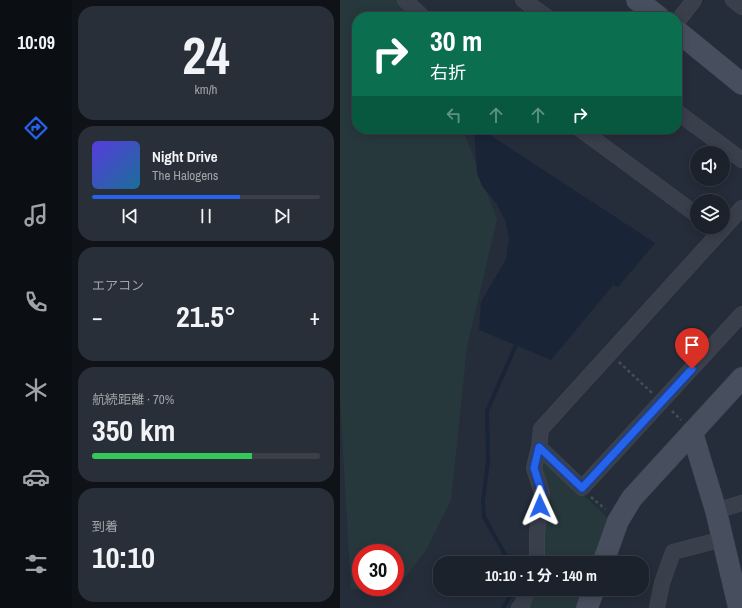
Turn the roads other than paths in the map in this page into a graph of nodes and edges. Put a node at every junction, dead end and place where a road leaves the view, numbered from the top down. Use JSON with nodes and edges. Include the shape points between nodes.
{"nodes":[{"id":1,"x":405,"y":0,"type":"edge"},
{"id":2,"x":523,"y":0,"type":"edge"},
{"id":3,"x":637,"y":0,"type":"edge"},
{"id":4,"x":694,"y":0,"type":"edge"},
{"id":5,"x":733,"y":0,"type":"edge"},
{"id":6,"x":742,"y":7,"type":"edge"},
{"id":7,"x":418,"y":12,"type":"edge"},
{"id":8,"x":539,"y":12,"type":"edge"},
{"id":9,"x":653,"y":12,"type":"edge"},
{"id":10,"x":682,"y":16,"type":"edge"},
{"id":11,"x":682,"y":36,"type":"edge"},
{"id":12,"x":742,"y":84,"type":"edge"},
{"id":13,"x":682,"y":116,"type":"edge"},
{"id":14,"x":593,"y":134,"type":"edge"},
{"id":15,"x":742,"y":160,"type":"edge"},
{"id":16,"x":742,"y":208,"type":"edge"},
{"id":17,"x":690,"y":210,"type":"edge"},
{"id":18,"x":730,"y":218,"type":"edge"},
{"id":19,"x":713,"y":234,"type":"edge"},
{"id":20,"x":742,"y":314,"type":"edge"},
{"id":21,"x":742,"y":378,"type":"edge"},
{"id":22,"x":689,"y":428,"type":"junction"},
{"id":23,"x":539,"y":447,"type":"junction"},
{"id":24,"x":742,"y":503,"type":"edge"},
{"id":25,"x":716,"y":511,"type":"junction"},
{"id":26,"x":723,"y":539,"type":"junction"},
{"id":27,"x":537,"y":556,"type":"edge"},
{"id":28,"x":606,"y":556,"type":"edge"},
{"id":29,"x":525,"y":596,"type":"edge"},
{"id":30,"x":591,"y":596,"type":"edge"},
{"id":31,"x":519,"y":608,"type":"edge"},
{"id":32,"x":587,"y":608,"type":"edge"},
{"id":33,"x":657,"y":608,"type":"edge"},
{"id":34,"x":739,"y":608,"type":"edge"}],
"edges":[{"from":1,"to":7,"type":"street"},
{"from":2,"to":8,"type":"street"},
{"from":3,"to":9,"type":"street"},
{"from":4,"to":10,"type":"street"},
{"from":5,"to":6,"type":"street"},
{"from":11,"to":12,"type":"street"},
{"from":13,"to":15,"type":"street"},
{"from":14,"to":17,"type":"street"},
{"from":16,"to":18,"type":"street"},
{"from":19,"to":23,"type":"street","via":[[610,354],[541,429]]},
{"from":20,"to":23,"type":"street","via":[[582,488]]},
{"from":21,"to":22,"type":"street"},
{"from":22,"to":25,"type":"street"},
{"from":22,"to":28,"type":"street","via":[[632,498],[618,521]]},
{"from":23,"to":27,"type":"street","via":[[534,468],[542,493]]},
{"from":24,"to":25,"type":"street"},
{"from":25,"to":26,"type":"street"},
{"from":26,"to":33,"type":"street","via":[[672,552]]},
{"from":26,"to":34,"type":"street"},
{"from":29,"to":31,"type":"street"},
{"from":30,"to":32,"type":"street"}]}
